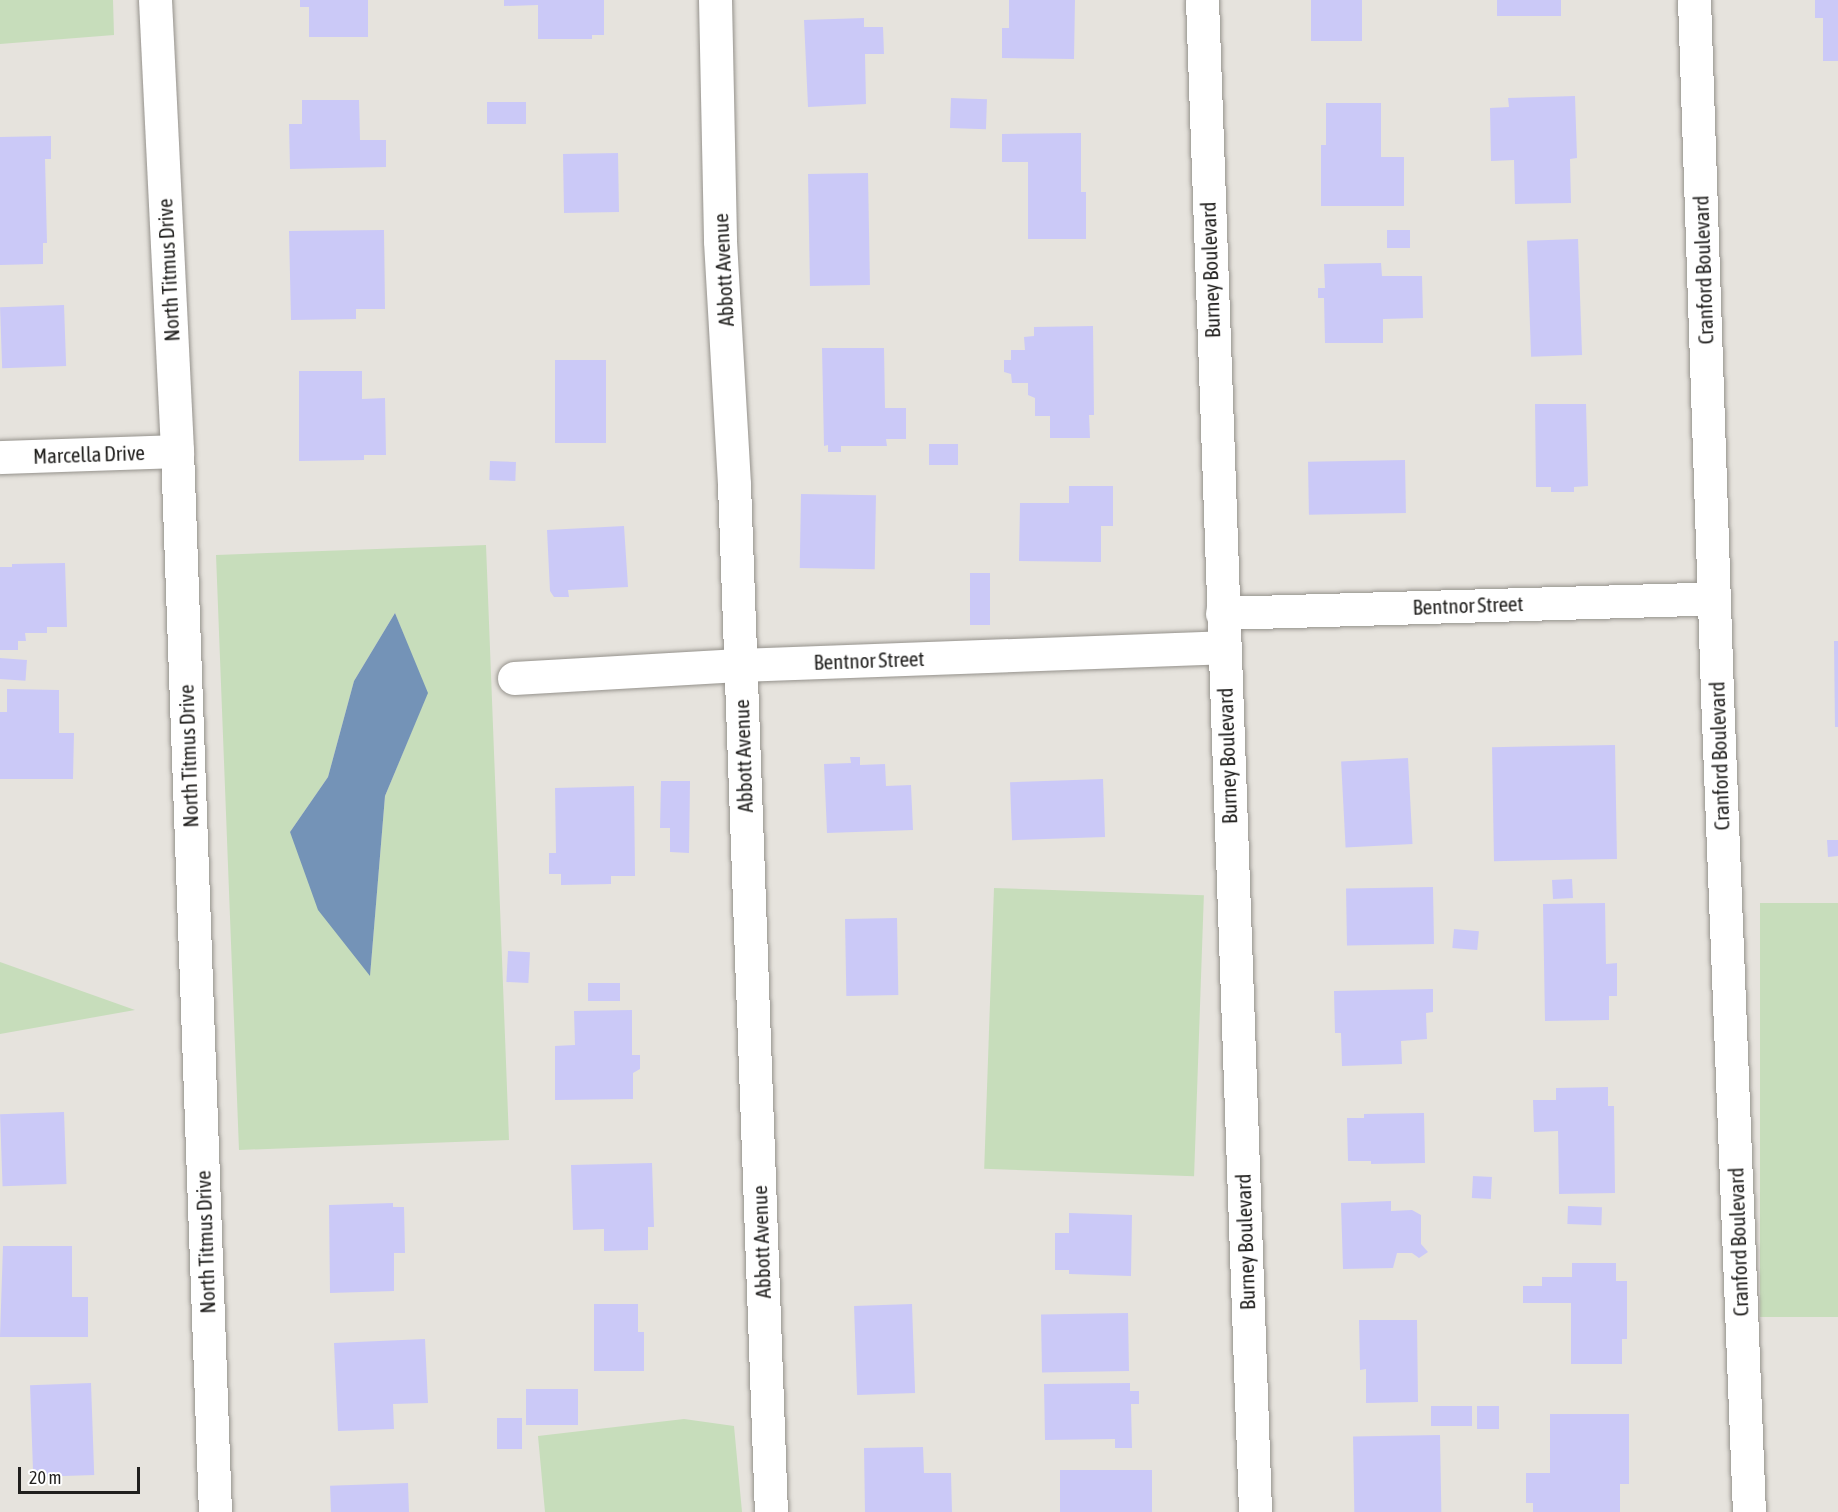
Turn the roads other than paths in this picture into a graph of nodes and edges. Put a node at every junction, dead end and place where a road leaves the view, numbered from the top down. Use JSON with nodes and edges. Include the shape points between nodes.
{"nodes":[{"id":1,"x":155,"y":0,"type":"edge"},
{"id":2,"x":715,"y":0,"type":"edge"},
{"id":3,"x":1202,"y":0,"type":"edge"},
{"id":4,"x":1694,"y":0,"type":"edge"},
{"id":5,"x":177,"y":451,"type":"junction"},
{"id":6,"x":0,"y":457,"type":"edge"},
{"id":7,"x":1714,"y":598,"type":"junction"},
{"id":8,"x":1222,"y":613,"type":"junction"},
{"id":9,"x":1223,"y":647,"type":"junction"},
{"id":10,"x":739,"y":665,"type":"junction"},
{"id":11,"x":514,"y":678,"type":"dead end"},
{"id":12,"x":215,"y":1512,"type":"edge"},
{"id":13,"x":771,"y":1512,"type":"edge"},
{"id":14,"x":1255,"y":1512,"type":"edge"},
{"id":15,"x":1749,"y":1512,"type":"edge"}],
"edges":[{"from":1,"to":5,"type":"street","name":"North Titmus Drive"},
{"from":2,"to":10,"type":"street","name":"Abbott Avenue","via":[[720,241],[735,485]]},
{"from":3,"to":8,"type":"street","name":"Burney Boulevard"},
{"from":4,"to":7,"type":"street","name":"Cranford Boulevard"},
{"from":5,"to":6,"type":"street","name":"Marcella Drive"},
{"from":5,"to":12,"type":"street","name":"North Titmus Drive"},
{"from":7,"to":8,"type":"street","name":"Bentnor Street"},
{"from":7,"to":15,"type":"street","name":"Cranford Boulevard"},
{"from":8,"to":9,"type":"street","name":"Burney Boulevard"},
{"from":9,"to":10,"type":"street","name":"Bentnor Street"},
{"from":9,"to":14,"type":"street","name":"Burney Boulevard"},
{"from":10,"to":11,"type":"street","name":"Bentnor Street"},
{"from":10,"to":13,"type":"street","name":"Abbott Avenue"}]}
